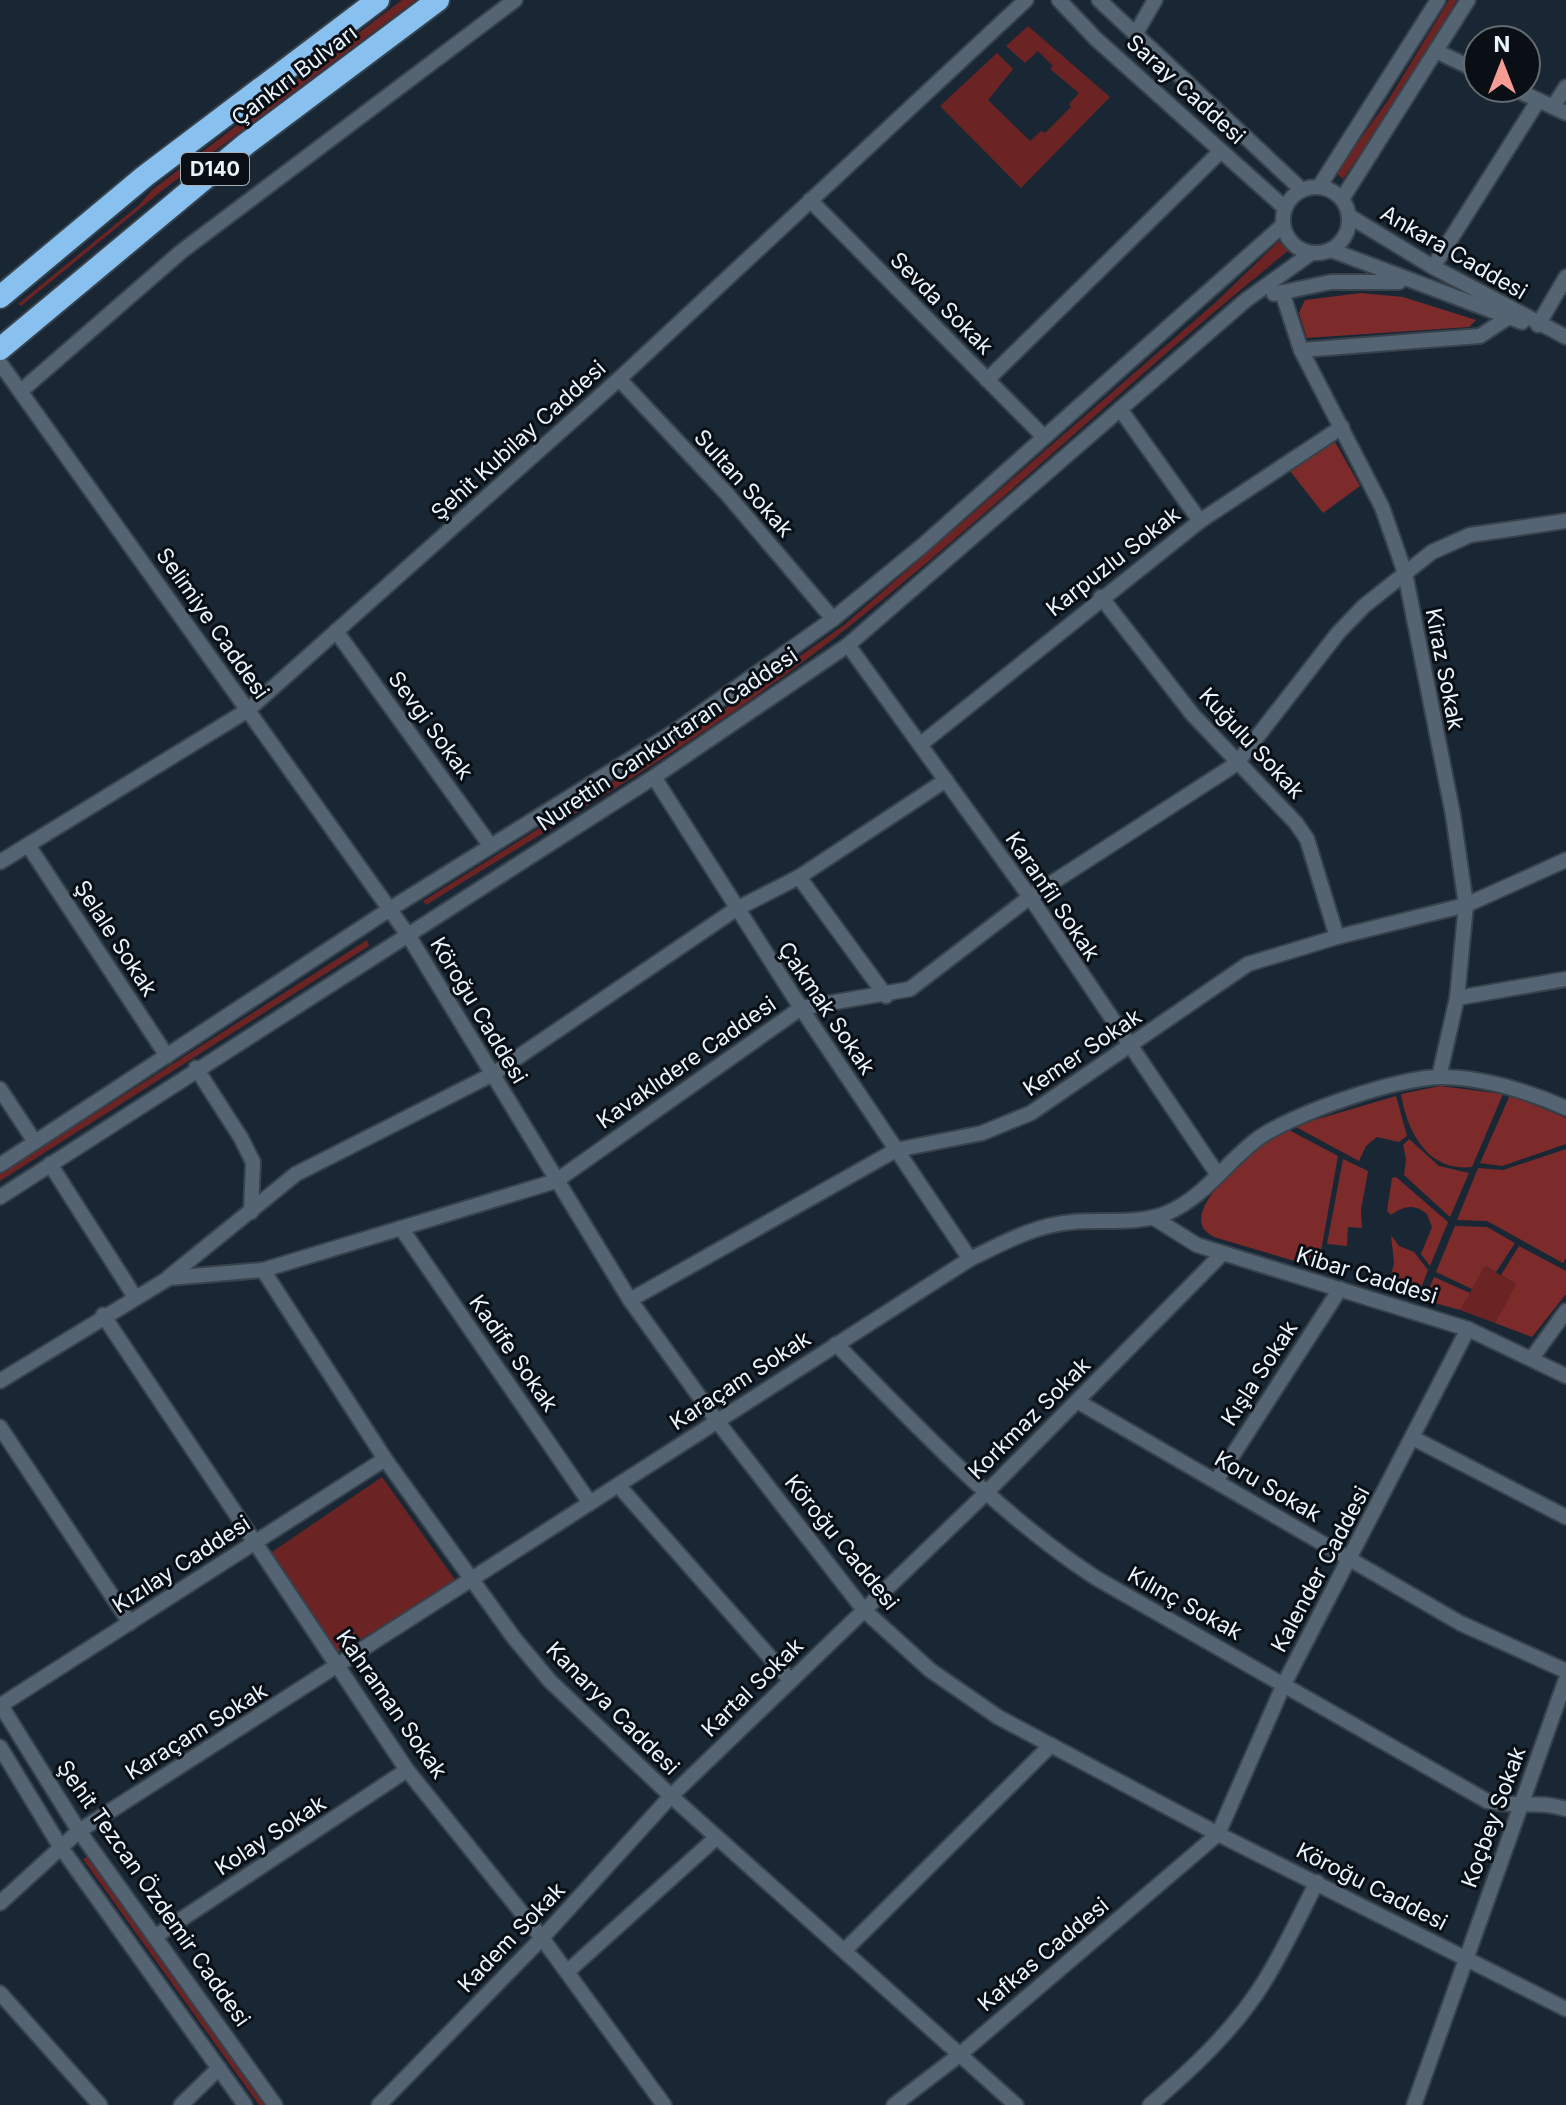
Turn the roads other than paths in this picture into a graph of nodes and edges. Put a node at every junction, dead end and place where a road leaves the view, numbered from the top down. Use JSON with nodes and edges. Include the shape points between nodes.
{"nodes":[{"id":1,"x":378,"y":0,"type":"edge"},
{"id":2,"x":438,"y":0,"type":"edge"},
{"id":3,"x":515,"y":0,"type":"edge"},
{"id":4,"x":1026,"y":0,"type":"edge"},
{"id":5,"x":1059,"y":0,"type":"edge"},
{"id":6,"x":1099,"y":0,"type":"edge"},
{"id":7,"x":1155,"y":0,"type":"edge"},
{"id":8,"x":1438,"y":0,"type":"edge"},
{"id":9,"x":1468,"y":0,"type":"edge"},
{"id":10,"x":1136,"y":33,"type":"junction"},
{"id":11,"x":1438,"y":52,"type":"junction"},
{"id":12,"x":1462,"y":63,"type":"edge"},
{"id":13,"x":1566,"y":87,"type":"edge"},
{"id":14,"x":1536,"y":104,"type":"edge"},
{"id":15,"x":1559,"y":110,"type":"edge"},
{"id":16,"x":1221,"y":151,"type":"junction"},
{"id":17,"x":1319,"y":187,"type":"junction"},
{"id":18,"x":1302,"y":190,"type":"junction"},
{"id":19,"x":1342,"y":199,"type":"junction"},
{"id":20,"x":810,"y":200,"type":"junction"},
{"id":21,"x":1285,"y":208,"type":"junction"},
{"id":22,"x":1349,"y":216,"type":"junction"},
{"id":23,"x":1283,"y":225,"type":"junction"},
{"id":24,"x":1331,"y":250,"type":"junction"},
{"id":25,"x":1310,"y":254,"type":"junction"},
{"id":26,"x":1433,"y":267,"type":"junction"},
{"id":27,"x":1566,"y":277,"type":"edge"},
{"id":28,"x":1420,"y":284,"type":"junction"},
{"id":29,"x":1282,"y":292,"type":"junction"},
{"id":30,"x":0,"y":297,"type":"edge"},
{"id":31,"x":1246,"y":300,"type":"junction"},
{"id":32,"x":1506,"y":319,"type":"junction"},
{"id":33,"x":1538,"y":325,"type":"junction"},
{"id":34,"x":1566,"y":337,"type":"edge"},
{"id":35,"x":0,"y":349,"type":"edge"},
{"id":36,"x":1301,"y":350,"type":"junction"},
{"id":37,"x":0,"y":363,"type":"edge"},
{"id":38,"x":619,"y":379,"type":"junction"},
{"id":39,"x":987,"y":380,"type":"junction"},
{"id":40,"x":21,"y":391,"type":"junction"},
{"id":41,"x":1120,"y":409,"type":"junction"},
{"id":42,"x":1342,"y":427,"type":"junction"},
{"id":43,"x":1043,"y":436,"type":"junction"},
{"id":44,"x":1200,"y":521,"type":"junction"},
{"id":45,"x":1566,"y":521,"type":"edge"},
{"id":46,"x":1405,"y":573,"type":"junction"},
{"id":47,"x":1101,"y":597,"type":"junction"},
{"id":48,"x":833,"y":619,"type":"junction"},
{"id":49,"x":336,"y":631,"type":"junction"},
{"id":50,"x":848,"y":645,"type":"junction"},
{"id":51,"x":248,"y":710,"type":"junction"},
{"id":52,"x":921,"y":744,"type":"junction"},
{"id":53,"x":1236,"y":764,"type":"junction"},
{"id":54,"x":654,"y":777,"type":"junction"},
{"id":55,"x":946,"y":780,"type":"junction"},
{"id":56,"x":28,"y":845,"type":"junction"},
{"id":57,"x":490,"y":845,"type":"junction"},
{"id":58,"x":1566,"y":860,"type":"edge"},
{"id":59,"x":0,"y":862,"type":"edge"},
{"id":60,"x":799,"y":877,"type":"junction"},
{"id":61,"x":1030,"y":897,"type":"junction"},
{"id":62,"x":1466,"y":905,"type":"junction"},
{"id":63,"x":390,"y":909,"type":"junction"},
{"id":64,"x":736,"y":909,"type":"junction"},
{"id":65,"x":408,"y":935,"type":"junction"},
{"id":66,"x":1337,"y":937,"type":"junction"},
{"id":67,"x":1566,"y":979,"type":"edge"},
{"id":68,"x":886,"y":996,"type":"junction"},
{"id":69,"x":1457,"y":998,"type":"junction"},
{"id":70,"x":801,"y":1008,"type":"junction"},
{"id":71,"x":1128,"y":1047,"type":"junction"},
{"id":72,"x":167,"y":1056,"type":"junction"},
{"id":73,"x":196,"y":1068,"type":"junction"},
{"id":74,"x":493,"y":1074,"type":"junction"},
{"id":75,"x":1439,"y":1077,"type":"junction"},
{"id":76,"x":0,"y":1089,"type":"edge"},
{"id":77,"x":1566,"y":1108,"type":"edge"},
{"id":78,"x":35,"y":1142,"type":"junction"},
{"id":79,"x":896,"y":1150,"type":"junction"},
{"id":80,"x":50,"y":1164,"type":"junction"},
{"id":81,"x":0,"y":1165,"type":"edge"},
{"id":82,"x":1218,"y":1175,"type":"junction"},
{"id":83,"x":556,"y":1181,"type":"junction"},
{"id":84,"x":0,"y":1197,"type":"edge"},
{"id":85,"x":251,"y":1212,"type":"junction"},
{"id":86,"x":1154,"y":1218,"type":"junction"},
{"id":87,"x":401,"y":1228,"type":"junction"},
{"id":88,"x":1222,"y":1254,"type":"junction"},
{"id":89,"x":970,"y":1259,"type":"junction"},
{"id":90,"x":263,"y":1270,"type":"junction"},
{"id":91,"x":169,"y":1278,"type":"junction"},
{"id":92,"x":1340,"y":1289,"type":"junction"},
{"id":93,"x":135,"y":1297,"type":"junction"},
{"id":94,"x":630,"y":1300,"type":"junction"},
{"id":95,"x":1566,"y":1311,"type":"edge"},
{"id":96,"x":103,"y":1315,"type":"junction"},
{"id":97,"x":1468,"y":1329,"type":"junction"},
{"id":98,"x":836,"y":1344,"type":"junction"},
{"id":99,"x":1532,"y":1358,"type":"junction"},
{"id":100,"x":1566,"y":1376,"type":"edge"},
{"id":101,"x":0,"y":1381,"type":"edge"},
{"id":102,"x":1077,"y":1401,"type":"junction"},
{"id":103,"x":717,"y":1421,"type":"junction"},
{"id":104,"x":0,"y":1427,"type":"edge"},
{"id":105,"x":1413,"y":1438,"type":"junction"},
{"id":106,"x":385,"y":1459,"type":"junction"},
{"id":107,"x":1216,"y":1481,"type":"junction"},
{"id":108,"x":618,"y":1485,"type":"junction"},
{"id":109,"x":985,"y":1494,"type":"junction"},
{"id":110,"x":590,"y":1503,"type":"junction"},
{"id":111,"x":1566,"y":1517,"type":"edge"},
{"id":112,"x":256,"y":1542,"type":"junction"},
{"id":113,"x":1351,"y":1559,"type":"junction"},
{"id":114,"x":472,"y":1580,"type":"junction"},
{"id":115,"x":864,"y":1610,"type":"junction"},
{"id":116,"x":130,"y":1623,"type":"junction"},
{"id":117,"x":338,"y":1668,"type":"junction"},
{"id":118,"x":1566,"y":1671,"type":"edge"},
{"id":119,"x":1566,"y":1679,"type":"edge"},
{"id":120,"x":791,"y":1681,"type":"junction"},
{"id":121,"x":1284,"y":1684,"type":"junction"},
{"id":122,"x":0,"y":1705,"type":"edge"},
{"id":123,"x":1051,"y":1745,"type":"junction"},
{"id":124,"x":0,"y":1747,"type":"edge"},
{"id":125,"x":407,"y":1770,"type":"junction"},
{"id":126,"x":671,"y":1796,"type":"junction"},
{"id":127,"x":1521,"y":1803,"type":"junction"},
{"id":128,"x":1566,"y":1809,"type":"edge"},
{"id":129,"x":79,"y":1831,"type":"junction"},
{"id":130,"x":1218,"y":1834,"type":"junction"},
{"id":131,"x":717,"y":1837,"type":"junction"},
{"id":132,"x":60,"y":1846,"type":"junction"},
{"id":133,"x":1317,"y":1882,"type":"junction"},
{"id":134,"x":0,"y":1903,"type":"edge"},
{"id":135,"x":156,"y":1936,"type":"junction"},
{"id":136,"x":542,"y":1938,"type":"junction"},
{"id":137,"x":845,"y":1950,"type":"junction"},
{"id":138,"x":1466,"y":1958,"type":"junction"},
{"id":139,"x":567,"y":1972,"type":"junction"},
{"id":140,"x":0,"y":1993,"type":"edge"},
{"id":141,"x":1566,"y":2009,"type":"edge"},
{"id":142,"x":958,"y":2056,"type":"junction"},
{"id":143,"x":219,"y":2068,"type":"junction"},
{"id":144,"x":100,"y":2105,"type":"edge"},
{"id":145,"x":181,"y":2105,"type":"edge"},
{"id":146,"x":245,"y":2105,"type":"edge"},
{"id":147,"x":275,"y":2105,"type":"edge"},
{"id":148,"x":379,"y":2105,"type":"edge"},
{"id":149,"x":664,"y":2105,"type":"edge"},
{"id":150,"x":894,"y":2105,"type":"edge"},
{"id":151,"x":1016,"y":2105,"type":"edge"},
{"id":152,"x":1150,"y":2105,"type":"edge"},
{"id":153,"x":1414,"y":2105,"type":"edge"}],
"edges":[{"from":1,"to":30,"type":"highway","name":"Çankırı Bulvarı","number":"D140","via":[[145,176]]},
{"from":2,"to":35,"type":"highway","name":"Çankırı Bulvarı","number":"D140","via":[[235,153]]},
{"from":3,"to":40,"type":"street","via":[[182,251]]},
{"from":4,"to":20,"type":"street","name":"Şehit Kubilay Caddesi"},
{"from":5,"to":16,"type":"street","name":"Saray Caddesi"},
{"from":6,"to":10,"type":"street","name":"Saray Caddesi"},
{"from":7,"to":10,"type":"street"},
{"from":8,"to":17,"type":"street"},
{"from":9,"to":11,"type":"street"},
{"from":10,"to":18,"type":"street","name":"Saray Caddesi"},
{"from":11,"to":12,"type":"street"},
{"from":11,"to":19,"type":"street"},
{"from":13,"to":15,"type":"street"},
{"from":14,"to":26,"type":"street"},
{"from":16,"to":21,"type":"street","name":"Saray Caddesi"},
{"from":16,"to":39,"type":"street"},
{"from":17,"to":18,"type":"street"},
{"from":17,"to":19,"type":"street"},
{"from":18,"to":21,"type":"street"},
{"from":19,"to":22,"type":"street"},
{"from":20,"to":38,"type":"street","name":"Şehit Kubilay Caddesi"},
{"from":20,"to":39,"type":"street","name":"Sevda Sokak"},
{"from":21,"to":23,"type":"street"},
{"from":22,"to":24,"type":"street","via":[[1346,234]]},
{"from":22,"to":26,"type":"street","name":"Ankara Caddesi"},
{"from":23,"to":25,"type":"street","via":[[1293,243]]},
{"from":23,"to":43,"type":"street","name":"Nurettin Cankurtaran Caddesi"},
{"from":24,"to":25,"type":"street"},
{"from":24,"to":28,"type":"street","name":"Ankara Caddesi"},
{"from":25,"to":31,"type":"street","name":"Nurettin Cankurtaran Caddesi"},
{"from":26,"to":33,"type":"street","name":"Ankara Caddesi"},
{"from":27,"to":33,"type":"street"},
{"from":28,"to":29,"type":"street","name":"Ankara Caddesi","via":[[1356,280]]},
{"from":28,"to":32,"type":"street","name":"Ankara Caddesi"},
{"from":29,"to":31,"type":"street","name":"Ankara Caddesi"},
{"from":29,"to":36,"type":"street","name":"Kiraz Sokak"},
{"from":31,"to":41,"type":"street","name":"Nurettin Cankurtaran Caddesi"},
{"from":32,"to":33,"type":"street","name":"Ankara Caddesi"},
{"from":32,"to":36,"type":"street","via":[[1480,336]]},
{"from":33,"to":34,"type":"street","name":"Ankara Caddesi"},
{"from":36,"to":42,"type":"street","name":"Kiraz Sokak"},
{"from":37,"to":40,"type":"street","name":"Selimiye Caddesi"},
{"from":38,"to":48,"type":"street","name":"Sultan Sokak","via":[[727,494]]},
{"from":38,"to":49,"type":"street","name":"Şehit Kubilay Caddesi"},
{"from":39,"to":43,"type":"street","name":"Sevda Sokak"},
{"from":40,"to":51,"type":"street","name":"Selimiye Caddesi"},
{"from":41,"to":44,"type":"street"},
{"from":41,"to":50,"type":"street","name":"Nurettin Cankurtaran Caddesi"},
{"from":42,"to":44,"type":"street","name":"Karpuzlu Sokak"},
{"from":42,"to":46,"type":"street","name":"Kiraz Sokak","via":[[1382,507]]},
{"from":43,"to":48,"type":"street","name":"Nurettin Cankurtaran Caddesi"},
{"from":44,"to":47,"type":"street","name":"Karpuzlu Sokak"},
{"from":45,"to":46,"type":"street","name":"Kavaklıdere Caddesi","via":[[1470,535],[1432,552]]},
{"from":46,"to":53,"type":"street","name":"Kavaklıdere Caddesi","via":[[1338,633]]},
{"from":46,"to":62,"type":"street","name":"Kiraz Sokak"},
{"from":47,"to":52,"type":"street","name":"Karpuzlu Sokak"},
{"from":47,"to":53,"type":"street","name":"Kuğulu Sokak"},
{"from":48,"to":57,"type":"street","name":"Nurettin Cankurtaran Caddesi","via":[[684,725]]},
{"from":49,"to":51,"type":"street","name":"Şehit Kubilay Caddesi"},
{"from":49,"to":57,"type":"street","name":"Sevgi Sokak"},
{"from":50,"to":52,"type":"street","name":"Karanfil Sokak"},
{"from":50,"to":54,"type":"street","name":"Nurettin Cankurtaran Caddesi"},
{"from":51,"to":56,"type":"street","name":"Şehit Kubilay Caddesi"},
{"from":51,"to":63,"type":"street","name":"Selimiye Caddesi"},
{"from":52,"to":55,"type":"street","name":"Karanfil Sokak"},
{"from":53,"to":61,"type":"street","name":"Kavaklıdere Caddesi"},
{"from":53,"to":66,"type":"street","name":"Kuğulu Sokak","via":[[1307,839]]},
{"from":54,"to":64,"type":"street","name":"Çakmak Sokak"},
{"from":54,"to":65,"type":"street","name":"Nurettin Cankurtaran Caddesi"},
{"from":55,"to":60,"type":"street"},
{"from":55,"to":61,"type":"street","name":"Karanfil Sokak"},
{"from":56,"to":59,"type":"street","name":"Şehit Kubilay Caddesi"},
{"from":56,"to":72,"type":"street","name":"Şelale Sokak"},
{"from":57,"to":63,"type":"street","name":"Nurettin Cankurtaran Caddesi"},
{"from":58,"to":62,"type":"street","name":"Kemer Sokak"},
{"from":60,"to":64,"type":"street"},
{"from":60,"to":68,"type":"street"},
{"from":61,"to":68,"type":"street","name":"Kavaklıdere Caddesi","via":[[923,981]]},
{"from":61,"to":71,"type":"street","name":"Karanfil Sokak"},
{"from":62,"to":66,"type":"street","name":"Kemer Sokak"},
{"from":62,"to":69,"type":"street","name":"Kiraz Sokak"},
{"from":63,"to":65,"type":"street","name":"Köroğu Caddesi"},
{"from":63,"to":72,"type":"street","name":"Nurettin Cankurtaran Caddesi"},
{"from":64,"to":70,"type":"street","name":"Çakmak Sokak"},
{"from":64,"to":74,"type":"street"},
{"from":65,"to":73,"type":"street","name":"Nurettin Cankurtaran Caddesi"},
{"from":65,"to":74,"type":"street","name":"Köroğu Caddesi"},
{"from":66,"to":71,"type":"street","name":"Kemer Sokak","via":[[1248,964]]},
{"from":67,"to":69,"type":"street"},
{"from":68,"to":70,"type":"street","name":"Kavaklıdere Caddesi"},
{"from":69,"to":75,"type":"street","name":"Kiraz Sokak"},
{"from":70,"to":79,"type":"street","name":"Çakmak Sokak"},
{"from":70,"to":83,"type":"street","name":"Kavaklıdere Caddesi"},
{"from":71,"to":79,"type":"street","name":"Kemer Sokak","via":[[1014,1122]]},
{"from":71,"to":82,"type":"street","name":"Karanfil Sokak"},
{"from":72,"to":78,"type":"street","name":"Nurettin Cankurtaran Caddesi"},
{"from":73,"to":80,"type":"street","name":"Nurettin Cankurtaran Caddesi"},
{"from":73,"to":85,"type":"street","via":[[253,1162]]},
{"from":74,"to":83,"type":"street","name":"Köroğu Caddesi"},
{"from":74,"to":85,"type":"street","via":[[296,1174]]},
{"from":75,"to":77,"type":"street","name":"Karaçam Sokak","via":[[1509,1087]]},
{"from":75,"to":82,"type":"street","name":"Karaçam Sokak","via":[[1311,1110],[1258,1138]]},
{"from":76,"to":78,"type":"street"},
{"from":78,"to":81,"type":"street","name":"Nurettin Cankurtaran Caddesi"},
{"from":79,"to":89,"type":"street","name":"Çakmak Sokak"},
{"from":79,"to":94,"type":"street","name":"Kemer Sokak"},
{"from":80,"to":84,"type":"street","name":"Nurettin Cankurtaran Caddesi"},
{"from":80,"to":93,"type":"street"},
{"from":82,"to":86,"type":"street","name":"Karaçam Sokak","via":[[1186,1203]]},
{"from":83,"to":87,"type":"street","name":"Kavaklıdere Caddesi"},
{"from":83,"to":94,"type":"street","name":"Köroğu Caddesi"},
{"from":85,"to":91,"type":"street"},
{"from":86,"to":88,"type":"street","name":"Kibar Caddesi"},
{"from":86,"to":89,"type":"street","name":"Karaçam Sokak","via":[[1069,1222],[1030,1230]]},
{"from":87,"to":90,"type":"street","name":"Kavaklıdere Caddesi"},
{"from":87,"to":110,"type":"street","name":"Kadife Sokak"},
{"from":88,"to":92,"type":"street","name":"Kibar Caddesi"},
{"from":88,"to":102,"type":"street","name":"Korkmaz Sokak"},
{"from":89,"to":98,"type":"street","name":"Karaçam Sokak"},
{"from":90,"to":91,"type":"street","name":"Kavaklıdere Caddesi"},
{"from":90,"to":106,"type":"street","name":"Kanarya Caddesi"},
{"from":91,"to":93,"type":"street","name":"Kavaklıdere Caddesi"},
{"from":92,"to":97,"type":"street","name":"Kibar Caddesi"},
{"from":92,"to":107,"type":"street","name":"Kışla Sokak"},
{"from":93,"to":96,"type":"street","name":"Kavaklıdere Caddesi"},
{"from":94,"to":103,"type":"street","name":"Köroğu Caddesi"},
{"from":95,"to":99,"type":"street"},
{"from":96,"to":101,"type":"street","name":"Kavaklıdere Caddesi"},
{"from":96,"to":112,"type":"street","name":"Kahraman Sokak"},
{"from":97,"to":99,"type":"street","name":"Kibar Caddesi"},
{"from":97,"to":105,"type":"street","name":"Kalender Caddesi"},
{"from":98,"to":103,"type":"street","name":"Karaçam Sokak"},
{"from":98,"to":109,"type":"street","name":"Kılınç Sokak"},
{"from":99,"to":100,"type":"street","name":"Kibar Caddesi"},
{"from":102,"to":107,"type":"street","name":"Koru Sokak"},
{"from":102,"to":109,"type":"street","name":"Korkmaz Sokak"},
{"from":103,"to":108,"type":"street","name":"Karaçam Sokak"},
{"from":103,"to":115,"type":"street","name":"Köroğu Caddesi"},
{"from":104,"to":116,"type":"street"},
{"from":105,"to":111,"type":"street"},
{"from":105,"to":113,"type":"street","name":"Kalender Caddesi"},
{"from":106,"to":112,"type":"street","name":"Kızılay Caddesi"},
{"from":106,"to":114,"type":"street","name":"Kanarya Caddesi"},
{"from":107,"to":113,"type":"street","name":"Koru Sokak"},
{"from":108,"to":110,"type":"street","name":"Karaçam Sokak"},
{"from":108,"to":120,"type":"street"},
{"from":109,"to":115,"type":"street","name":"Korkmaz Sokak"},
{"from":109,"to":121,"type":"street","name":"Kılınç Sokak","via":[[1096,1578]]},
{"from":110,"to":114,"type":"street","name":"Karaçam Sokak"},
{"from":112,"to":116,"type":"street","name":"Kızılay Caddesi"},
{"from":112,"to":117,"type":"street","name":"Kahraman Sokak"},
{"from":113,"to":118,"type":"street","name":"Koru Sokak","via":[[1460,1623]]},
{"from":113,"to":121,"type":"street","name":"Kalender Caddesi"},
{"from":114,"to":117,"type":"street","name":"Karaçam Sokak"},
{"from":114,"to":126,"type":"street","name":"Kanarya Caddesi","via":[[550,1681]]},
{"from":115,"to":120,"type":"street","name":"Kartal Sokak"},
{"from":115,"to":123,"type":"street","name":"Köroğu Caddesi","via":[[963,1695]]},
{"from":116,"to":122,"type":"street","name":"Kızılay Caddesi"},
{"from":117,"to":125,"type":"street","name":"Kahraman Sokak"},
{"from":117,"to":129,"type":"street","name":"Karaçam Sokak"},
{"from":119,"to":127,"type":"street","name":"Koçbey Sokak"},
{"from":120,"to":126,"type":"street","name":"Kartal Sokak"},
{"from":121,"to":127,"type":"street","name":"Kılınç Sokak","via":[[1487,1801]]},
{"from":121,"to":130,"type":"street","name":"Kalender Caddesi"},
{"from":122,"to":129,"type":"street","name":"Şehit Tezcan Özdemir Caddesi"},
{"from":123,"to":130,"type":"street","name":"Köroğu Caddesi"},
{"from":123,"to":137,"type":"street"},
{"from":124,"to":132,"type":"street","name":"Şehit Tezcan Özdemir Caddesi"},
{"from":125,"to":135,"type":"street","name":"Kolay Sokak"},
{"from":125,"to":136,"type":"street","name":"Kahraman Sokak"},
{"from":126,"to":131,"type":"street","name":"Kanarya Caddesi"},
{"from":126,"to":136,"type":"street","name":"Kadem Sokak"},
{"from":127,"to":128,"type":"street","name":"Kılınç Sokak"},
{"from":127,"to":138,"type":"street","name":"Koçbey Sokak"},
{"from":129,"to":132,"type":"street","name":"Karaçam Sokak"},
{"from":129,"to":135,"type":"street","name":"Şehit Tezcan Özdemir Caddesi"},
{"from":130,"to":133,"type":"street","name":"Köroğu Caddesi"},
{"from":130,"to":142,"type":"street","name":"Kafkas Caddesi"},
{"from":131,"to":137,"type":"street","name":"Kanarya Caddesi"},
{"from":131,"to":139,"type":"street"},
{"from":132,"to":134,"type":"street","name":"Karaçam Sokak"},
{"from":132,"to":143,"type":"street","name":"Şehit Tezcan Özdemir Caddesi"},
{"from":133,"to":138,"type":"street","name":"Köroğu Caddesi"},
{"from":133,"to":152,"type":"street","via":[[1245,2009],[1197,2065]]},
{"from":135,"to":147,"type":"street","name":"Şehit Tezcan Özdemir Caddesi"},
{"from":136,"to":139,"type":"street","name":"Kahraman Sokak"},
{"from":136,"to":148,"type":"street","name":"Kadem Sokak"},
{"from":137,"to":142,"type":"street","name":"Kanarya Caddesi"},
{"from":138,"to":141,"type":"street","name":"Köroğu Caddesi"},
{"from":138,"to":153,"type":"street","name":"Koçbey Sokak"},
{"from":139,"to":149,"type":"street","name":"Kahraman Sokak"},
{"from":140,"to":144,"type":"street"},
{"from":142,"to":150,"type":"street","name":"Kafkas Caddesi"},
{"from":142,"to":151,"type":"street","name":"Kanarya Caddesi"},
{"from":143,"to":145,"type":"street"},
{"from":143,"to":146,"type":"street","name":"Şehit Tezcan Özdemir Caddesi"}]}
